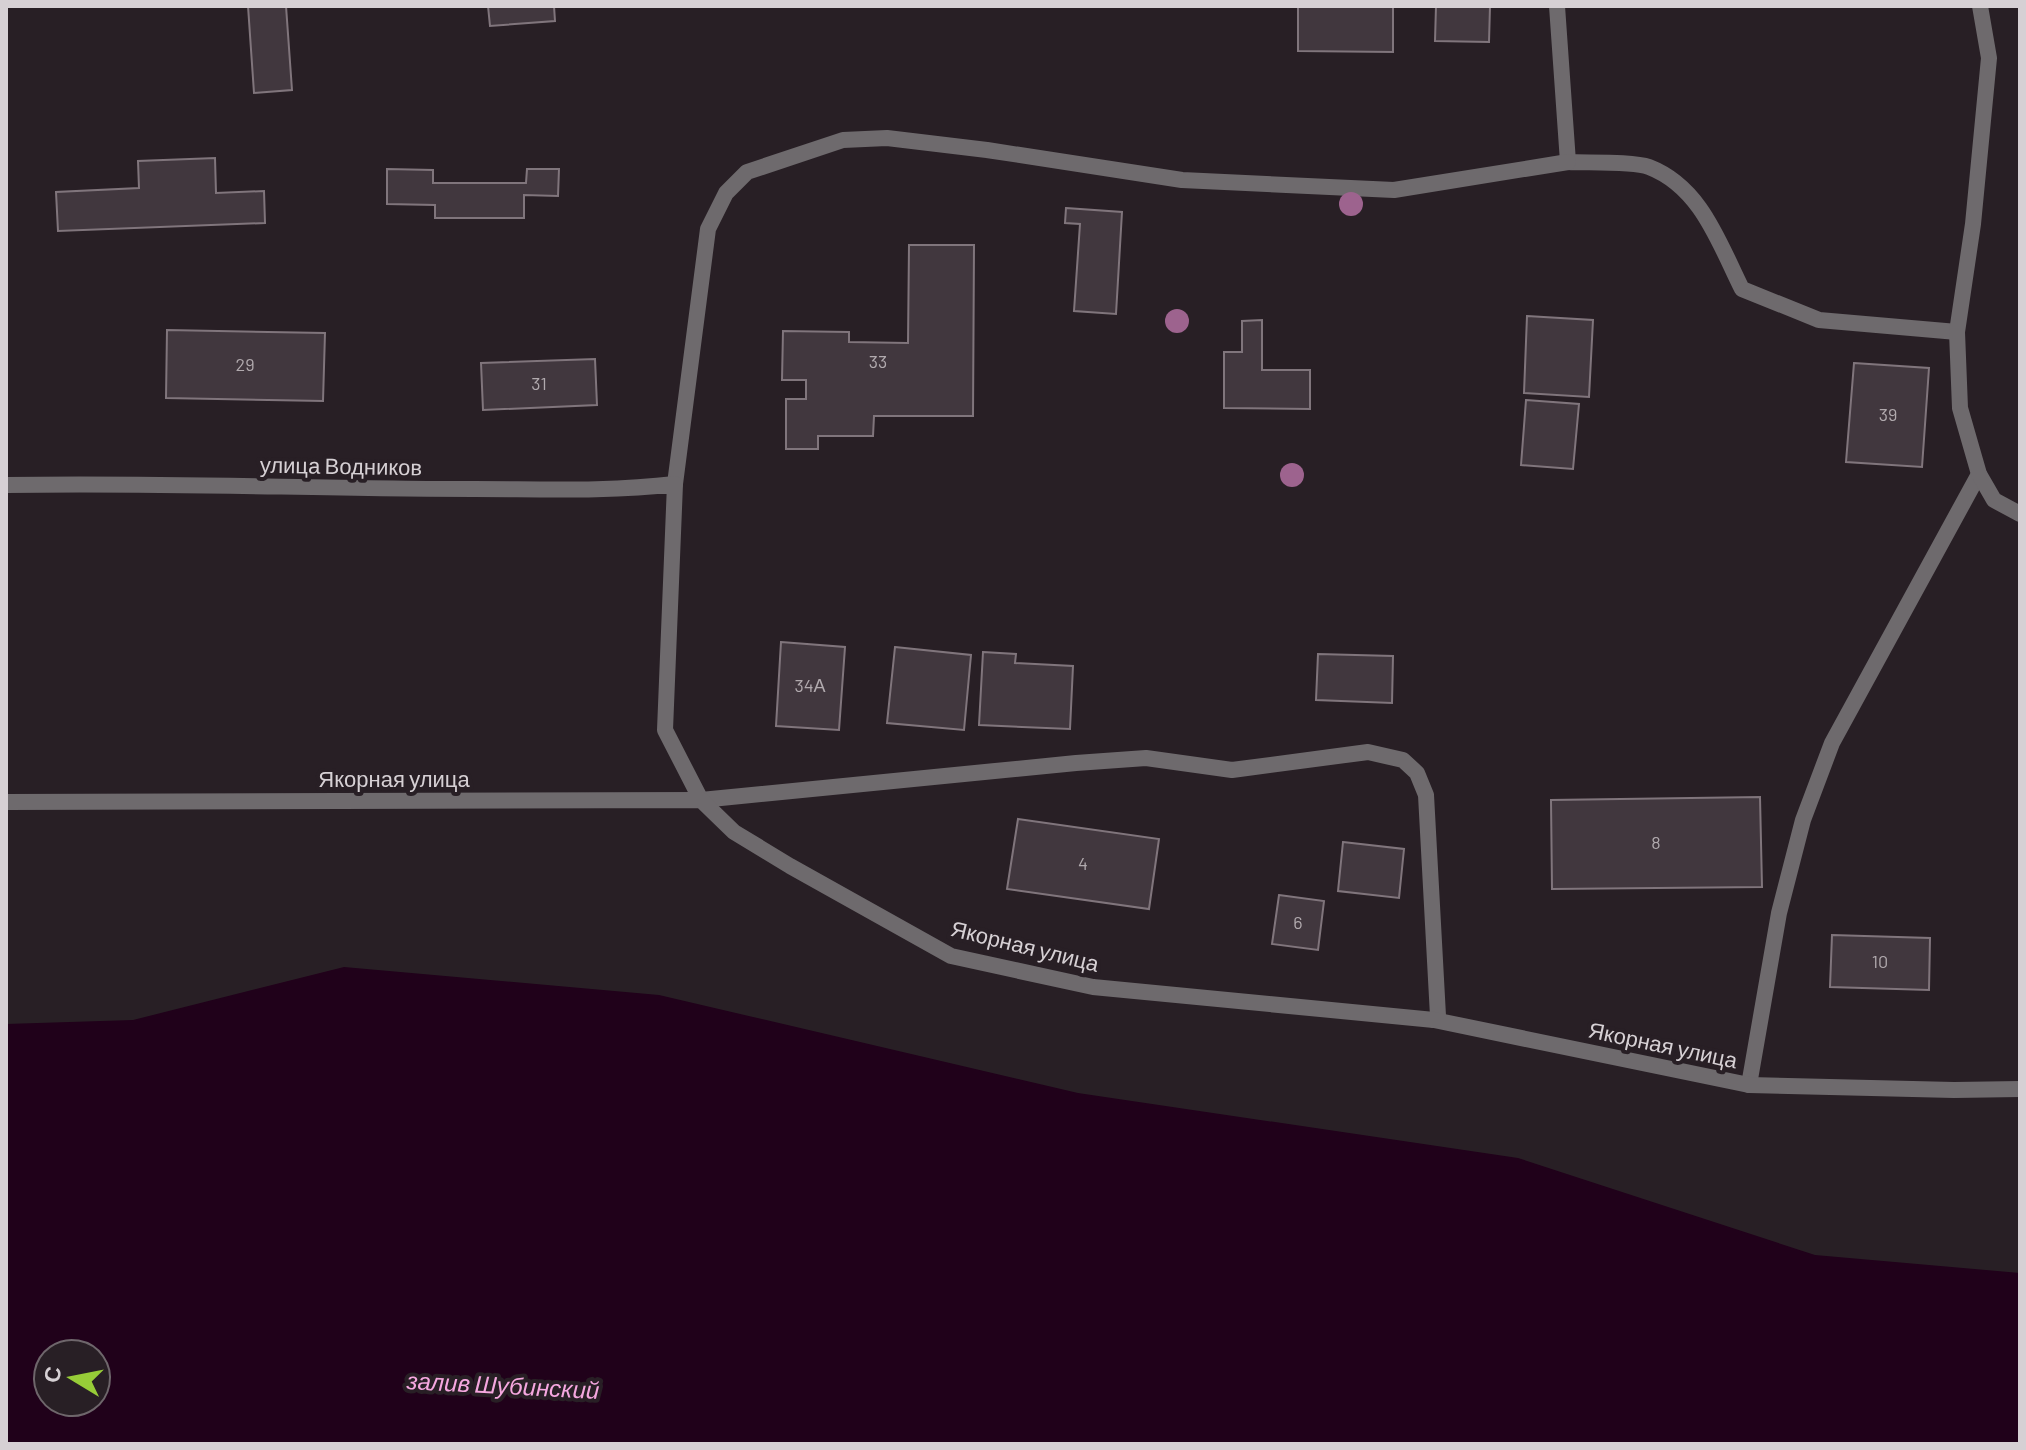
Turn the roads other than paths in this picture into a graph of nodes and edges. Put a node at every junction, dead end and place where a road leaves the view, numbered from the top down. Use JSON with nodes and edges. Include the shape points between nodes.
{"nodes":[{"id":1,"x":1557,"y":6,"type":"edge"},
{"id":2,"x":1980,"y":6,"type":"edge"},
{"id":3,"x":1568,"y":162,"type":"junction"},
{"id":4,"x":1957,"y":332,"type":"junction"},
{"id":5,"x":1979,"y":474,"type":"junction"},
{"id":6,"x":675,"y":484,"type":"junction"},
{"id":7,"x":6,"y":485,"type":"edge"},
{"id":8,"x":2020,"y":514,"type":"edge"},
{"id":9,"x":701,"y":800,"type":"junction"},
{"id":10,"x":6,"y":802,"type":"edge"},
{"id":11,"x":1434,"y":1020,"type":"junction"},
{"id":12,"x":1749,"y":1085,"type":"junction"},
{"id":13,"x":2020,"y":1089,"type":"edge"}],
"edges":[{"from":1,"to":3,"type":"street"},
{"from":2,"to":4,"type":"street","via":[[1989,58]]},
{"from":3,"to":4,"type":"street","via":[[1647,166],[1681,185],[1703,211],[1742,289],[1819,320]]},
{"from":3,"to":6,"type":"street","via":[[1394,190],[1182,180],[887,138],[843,140],[759,167],[726,193],[708,229]]},
{"from":4,"to":5,"type":"street","via":[[1960,408]]},
{"from":5,"to":8,"type":"street","via":[[1994,500]]},
{"from":5,"to":12,"type":"street","via":[[1832,743],[1803,820],[1779,913]]},
{"from":6,"to":7,"type":"street","name":"улица Водников","via":[[631,489]]},
{"from":6,"to":9,"type":"street","via":[[665,730]]},
{"from":9,"to":10,"type":"street","name":"Якорная улица"},
{"from":9,"to":11,"type":"street","name":"Якорная улица","via":[[734,832],[951,956],[1093,987]]},
{"from":9,"to":11,"type":"street","via":[[1146,758],[1232,770],[1368,752],[1403,760],[1417,773],[1426,795],[1438,1016]]},
{"from":11,"to":12,"type":"street","name":"Якорная улица"},
{"from":12,"to":13,"type":"street","name":"Якорная улица"}]}
